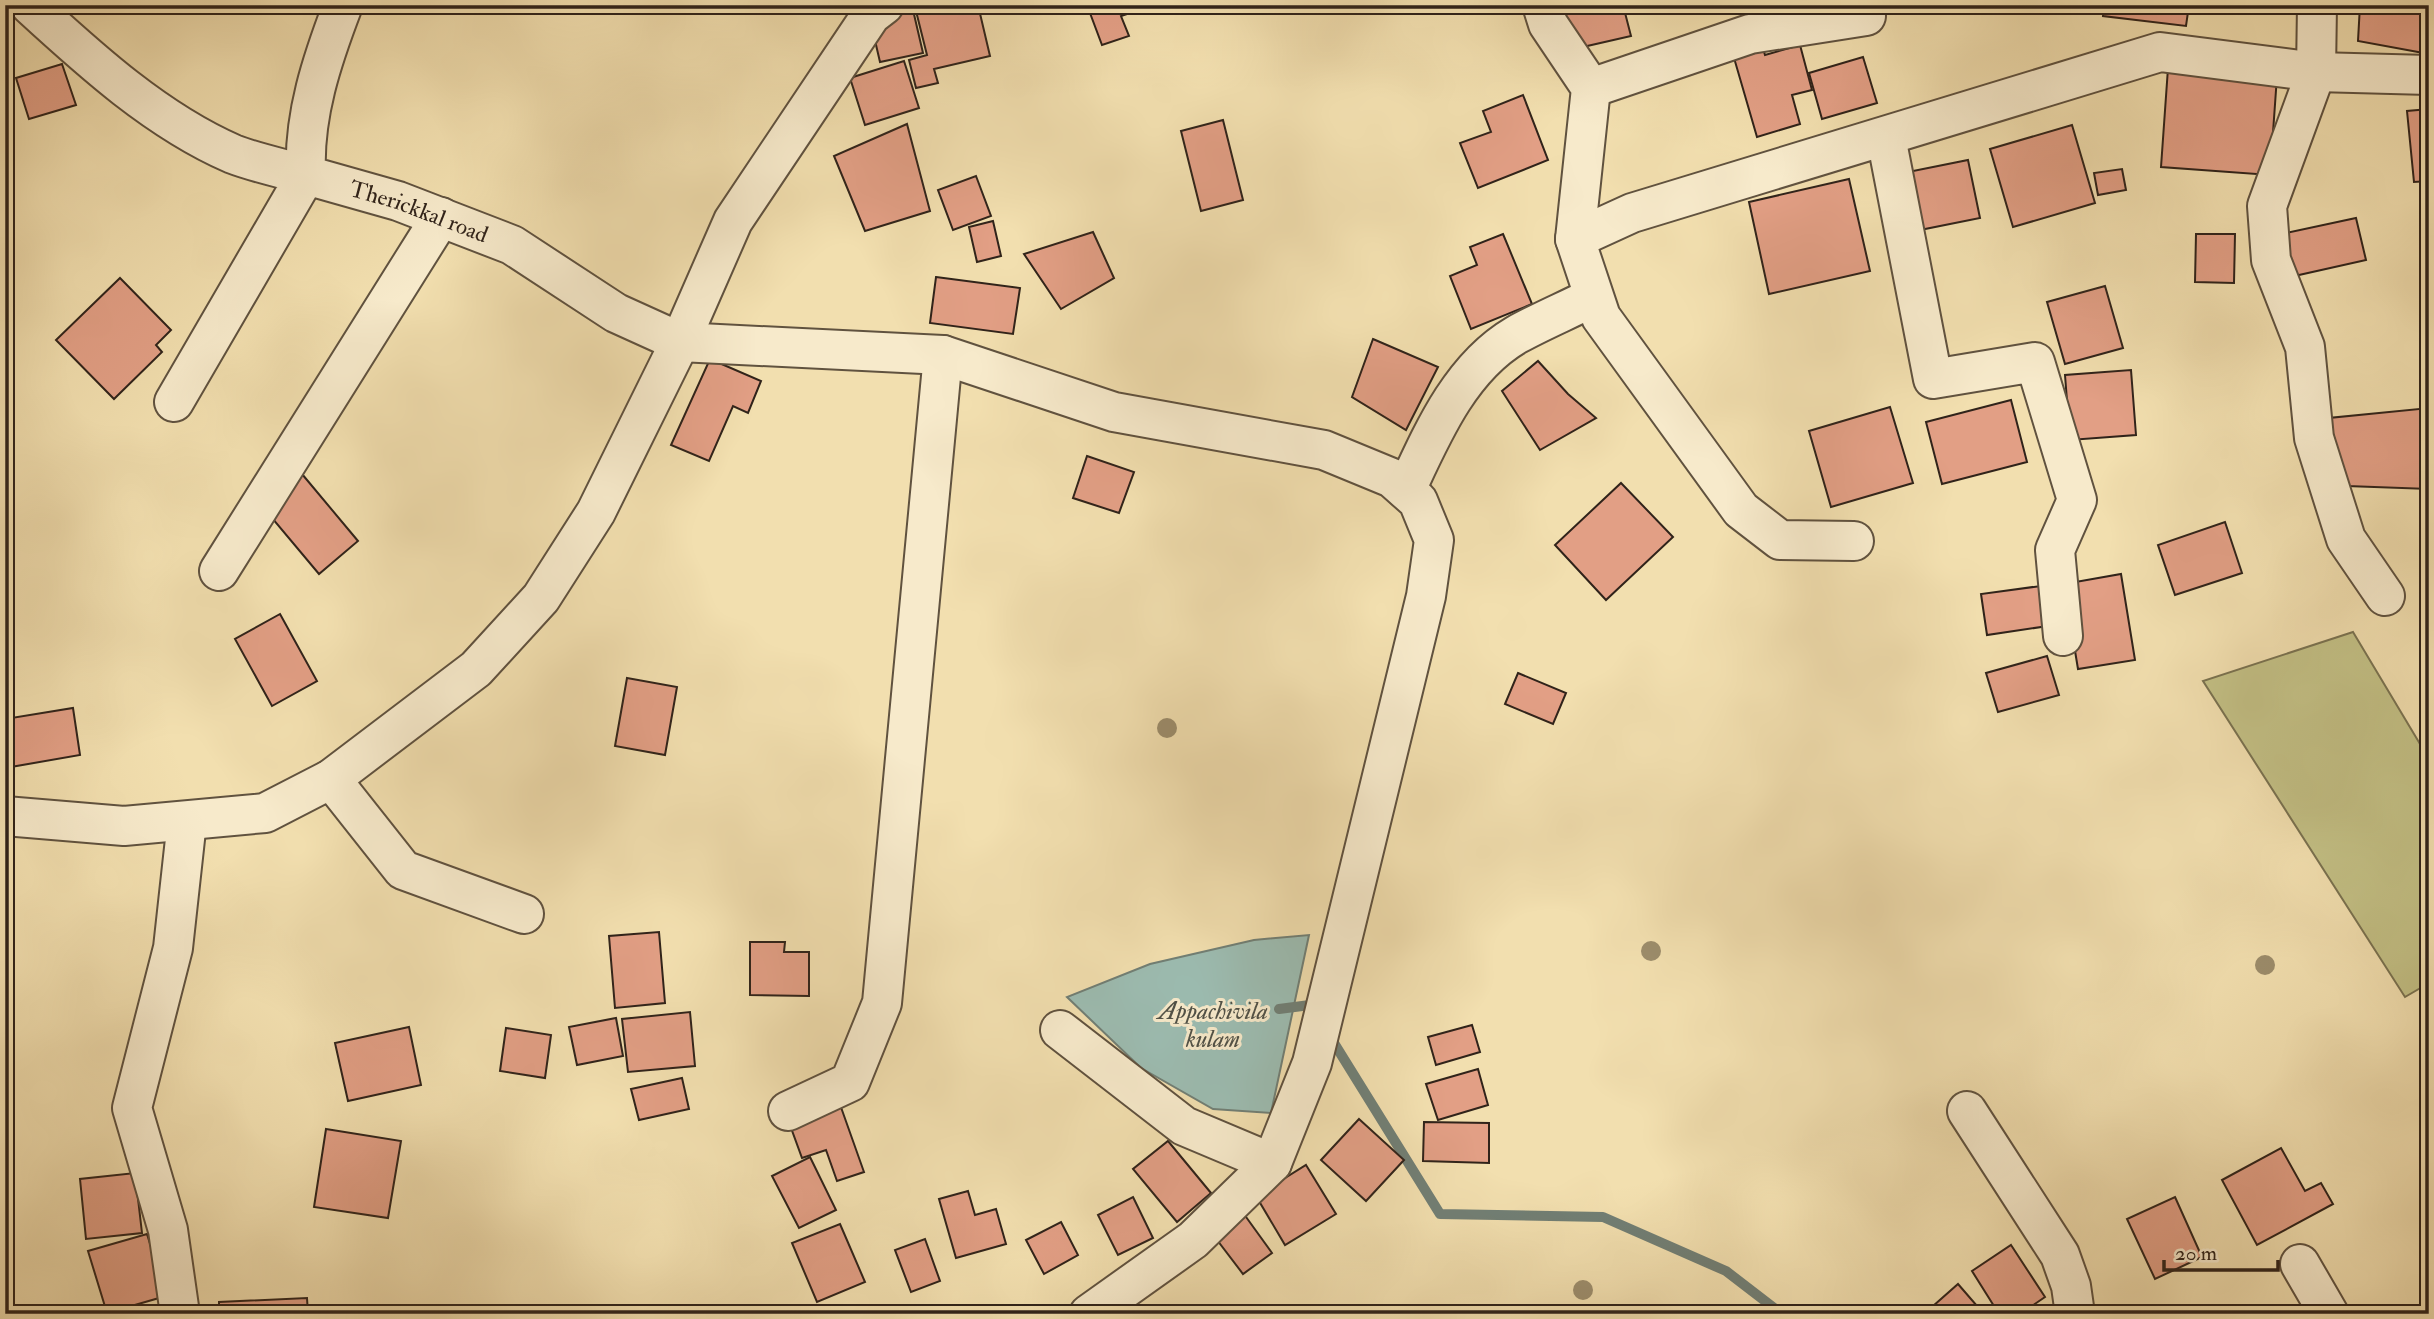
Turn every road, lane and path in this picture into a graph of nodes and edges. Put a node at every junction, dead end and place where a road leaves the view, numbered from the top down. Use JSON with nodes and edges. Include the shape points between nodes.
{"nodes":[{"id":1,"x":30,"y":5,"type":"edge"},
{"id":2,"x":343,"y":5,"type":"edge"},
{"id":3,"x":884,"y":5,"type":"edge"},
{"id":4,"x":1542,"y":5,"type":"edge"},
{"id":5,"x":2317,"y":5,"type":"edge"},
{"id":6,"x":1866,"y":16,"type":"dead end"},
{"id":7,"x":2316,"y":72,"type":"junction"},
{"id":8,"x":2429,"y":75,"type":"edge"},
{"id":9,"x":1591,"y":88,"type":"junction"},
{"id":10,"x":1886,"y":137,"type":"junction"},
{"id":11,"x":306,"y":175,"type":"junction"},
{"id":12,"x":441,"y":217,"type":"junction"},
{"id":13,"x":1575,"y":239,"type":"junction"},
{"id":14,"x":1593,"y":297,"type":"junction"},
{"id":15,"x":680,"y":342,"type":"junction"},
{"id":16,"x":943,"y":355,"type":"junction"},
{"id":17,"x":174,"y":402,"type":"dead end"},
{"id":18,"x":1406,"y":490,"type":"junction"},
{"id":19,"x":1854,"y":541,"type":"dead end"},
{"id":20,"x":219,"y":571,"type":"dead end"},
{"id":21,"x":2385,"y":596,"type":"dead end"},
{"id":22,"x":2063,"y":636,"type":"dead end"},
{"id":23,"x":331,"y":779,"type":"junction"},
{"id":24,"x":5,"y":816,"type":"edge"},
{"id":25,"x":187,"y":821,"type":"junction"},
{"id":26,"x":524,"y":914,"type":"dead end"},
{"id":27,"x":1060,"y":1030,"type":"dead end"},
{"id":28,"x":788,"y":1111,"type":"dead end"},
{"id":29,"x":1967,"y":1111,"type":"dead end"},
{"id":30,"x":1272,"y":1163,"type":"junction"},
{"id":31,"x":2300,"y":1264,"type":"dead end"},
{"id":32,"x":180,"y":1314,"type":"edge"},
{"id":33,"x":1089,"y":1314,"type":"edge"},
{"id":34,"x":2075,"y":1314,"type":"edge"},
{"id":35,"x":2329,"y":1314,"type":"edge"}],
"edges":[{"from":1,"to":11,"type":"street","name":"Therickkal road","via":[[90,60],[187,129],[235,154]]},
{"from":2,"to":11,"type":"street","via":[[317,80],[307,130]]},
{"from":3,"to":15,"type":"street","via":[[871,15],[733,221]]},
{"from":4,"to":9,"type":"street","via":[[1548,24]]},
{"from":5,"to":7,"type":"street"},
{"from":6,"to":9,"type":"street","via":[[1750,34]]},
{"from":7,"to":8,"type":"street"},
{"from":7,"to":10,"type":"street","via":[[2160,52]]},
{"from":7,"to":21,"type":"street","via":[[2267,206],[2271,260],[2305,347],[2314,438],[2346,539]]},
{"from":9,"to":13,"type":"street"},
{"from":10,"to":13,"type":"street","via":[[1632,213]]},
{"from":10,"to":22,"type":"street","via":[[1933,379],[2035,362],[2077,500],[2055,550]]},
{"from":11,"to":12,"type":"street","name":"Therickkal road"},
{"from":11,"to":17,"type":"street"},
{"from":12,"to":15,"type":"street","name":"Therickkal road","via":[[512,245],[616,313]]},
{"from":12,"to":20,"type":"street"},
{"from":13,"to":14,"type":"street"},
{"from":14,"to":18,"type":"street","via":[[1514,337],[1471,375],[1441,416]]},
{"from":14,"to":19,"type":"street","via":[[1601,317],[1741,510],[1780,540]]},
{"from":15,"to":16,"type":"street"},
{"from":15,"to":23,"type":"street","via":[[596,512],[541,598],[476,669]]},
{"from":16,"to":18,"type":"street","via":[[1114,412],[1324,450],[1392,478]]},
{"from":16,"to":28,"type":"street","via":[[882,1003],[850,1082]]},
{"from":18,"to":30,"type":"street","via":[[1418,501],[1434,540],[1426,596],[1312,1063]]},
{"from":23,"to":25,"type":"street","via":[[265,813]]},
{"from":23,"to":26,"type":"street","via":[[403,870]]},
{"from":24,"to":25,"type":"street","via":[[124,826]]},
{"from":25,"to":32,"type":"street","via":[[173,947],[132,1108],[168,1230]]},
{"from":27,"to":30,"type":"street","via":[[1184,1126]]},
{"from":29,"to":34,"type":"street","via":[[2060,1255]]},
{"from":30,"to":33,"type":"street","via":[[1193,1240]]},
{"from":31,"to":35,"type":"street"}]}
